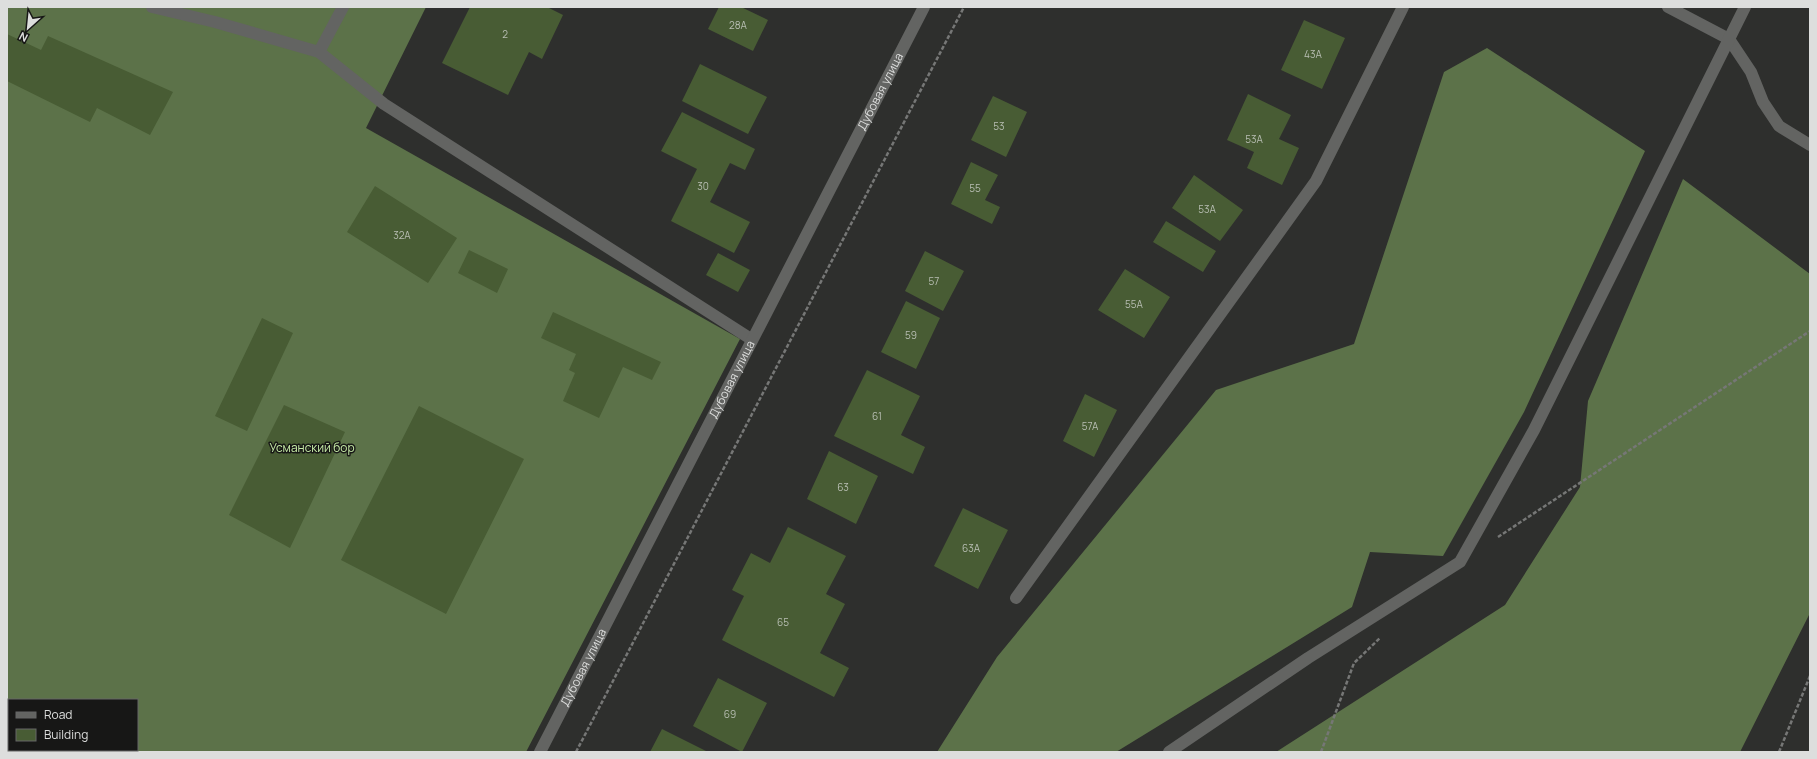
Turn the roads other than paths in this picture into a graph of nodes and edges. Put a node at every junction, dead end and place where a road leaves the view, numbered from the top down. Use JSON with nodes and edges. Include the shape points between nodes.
{"nodes":[{"id":1,"x":152,"y":7,"type":"edge"},
{"id":2,"x":343,"y":7,"type":"edge"},
{"id":3,"x":924,"y":7,"type":"edge"},
{"id":4,"x":1402,"y":7,"type":"edge"},
{"id":5,"x":1668,"y":7,"type":"edge"},
{"id":6,"x":1745,"y":7,"type":"edge"},
{"id":7,"x":1729,"y":39,"type":"junction"},
{"id":8,"x":319,"y":52,"type":"junction"},
{"id":9,"x":1810,"y":145,"type":"edge"},
{"id":10,"x":751,"y":339,"type":"junction"},
{"id":11,"x":1016,"y":598,"type":"dead end"},
{"id":12,"x":540,"y":752,"type":"edge"},
{"id":13,"x":1169,"y":752,"type":"edge"}],
"edges":[{"from":1,"to":8,"type":"street"},
{"from":2,"to":8,"type":"street"},
{"from":3,"to":10,"type":"street","name":"Дубовая улица"},
{"from":4,"to":11,"type":"street","via":[[1316,181]]},
{"from":5,"to":7,"type":"street"},
{"from":6,"to":7,"type":"street"},
{"from":7,"to":9,"type":"street","via":[[1751,72],[1763,102],[1779,126]]},
{"from":7,"to":13,"type":"street","via":[[1534,430],[1460,562],[1308,658]]},
{"from":8,"to":10,"type":"street","via":[[384,104]]},
{"from":10,"to":12,"type":"street","name":"Дубовая улица"}]}
